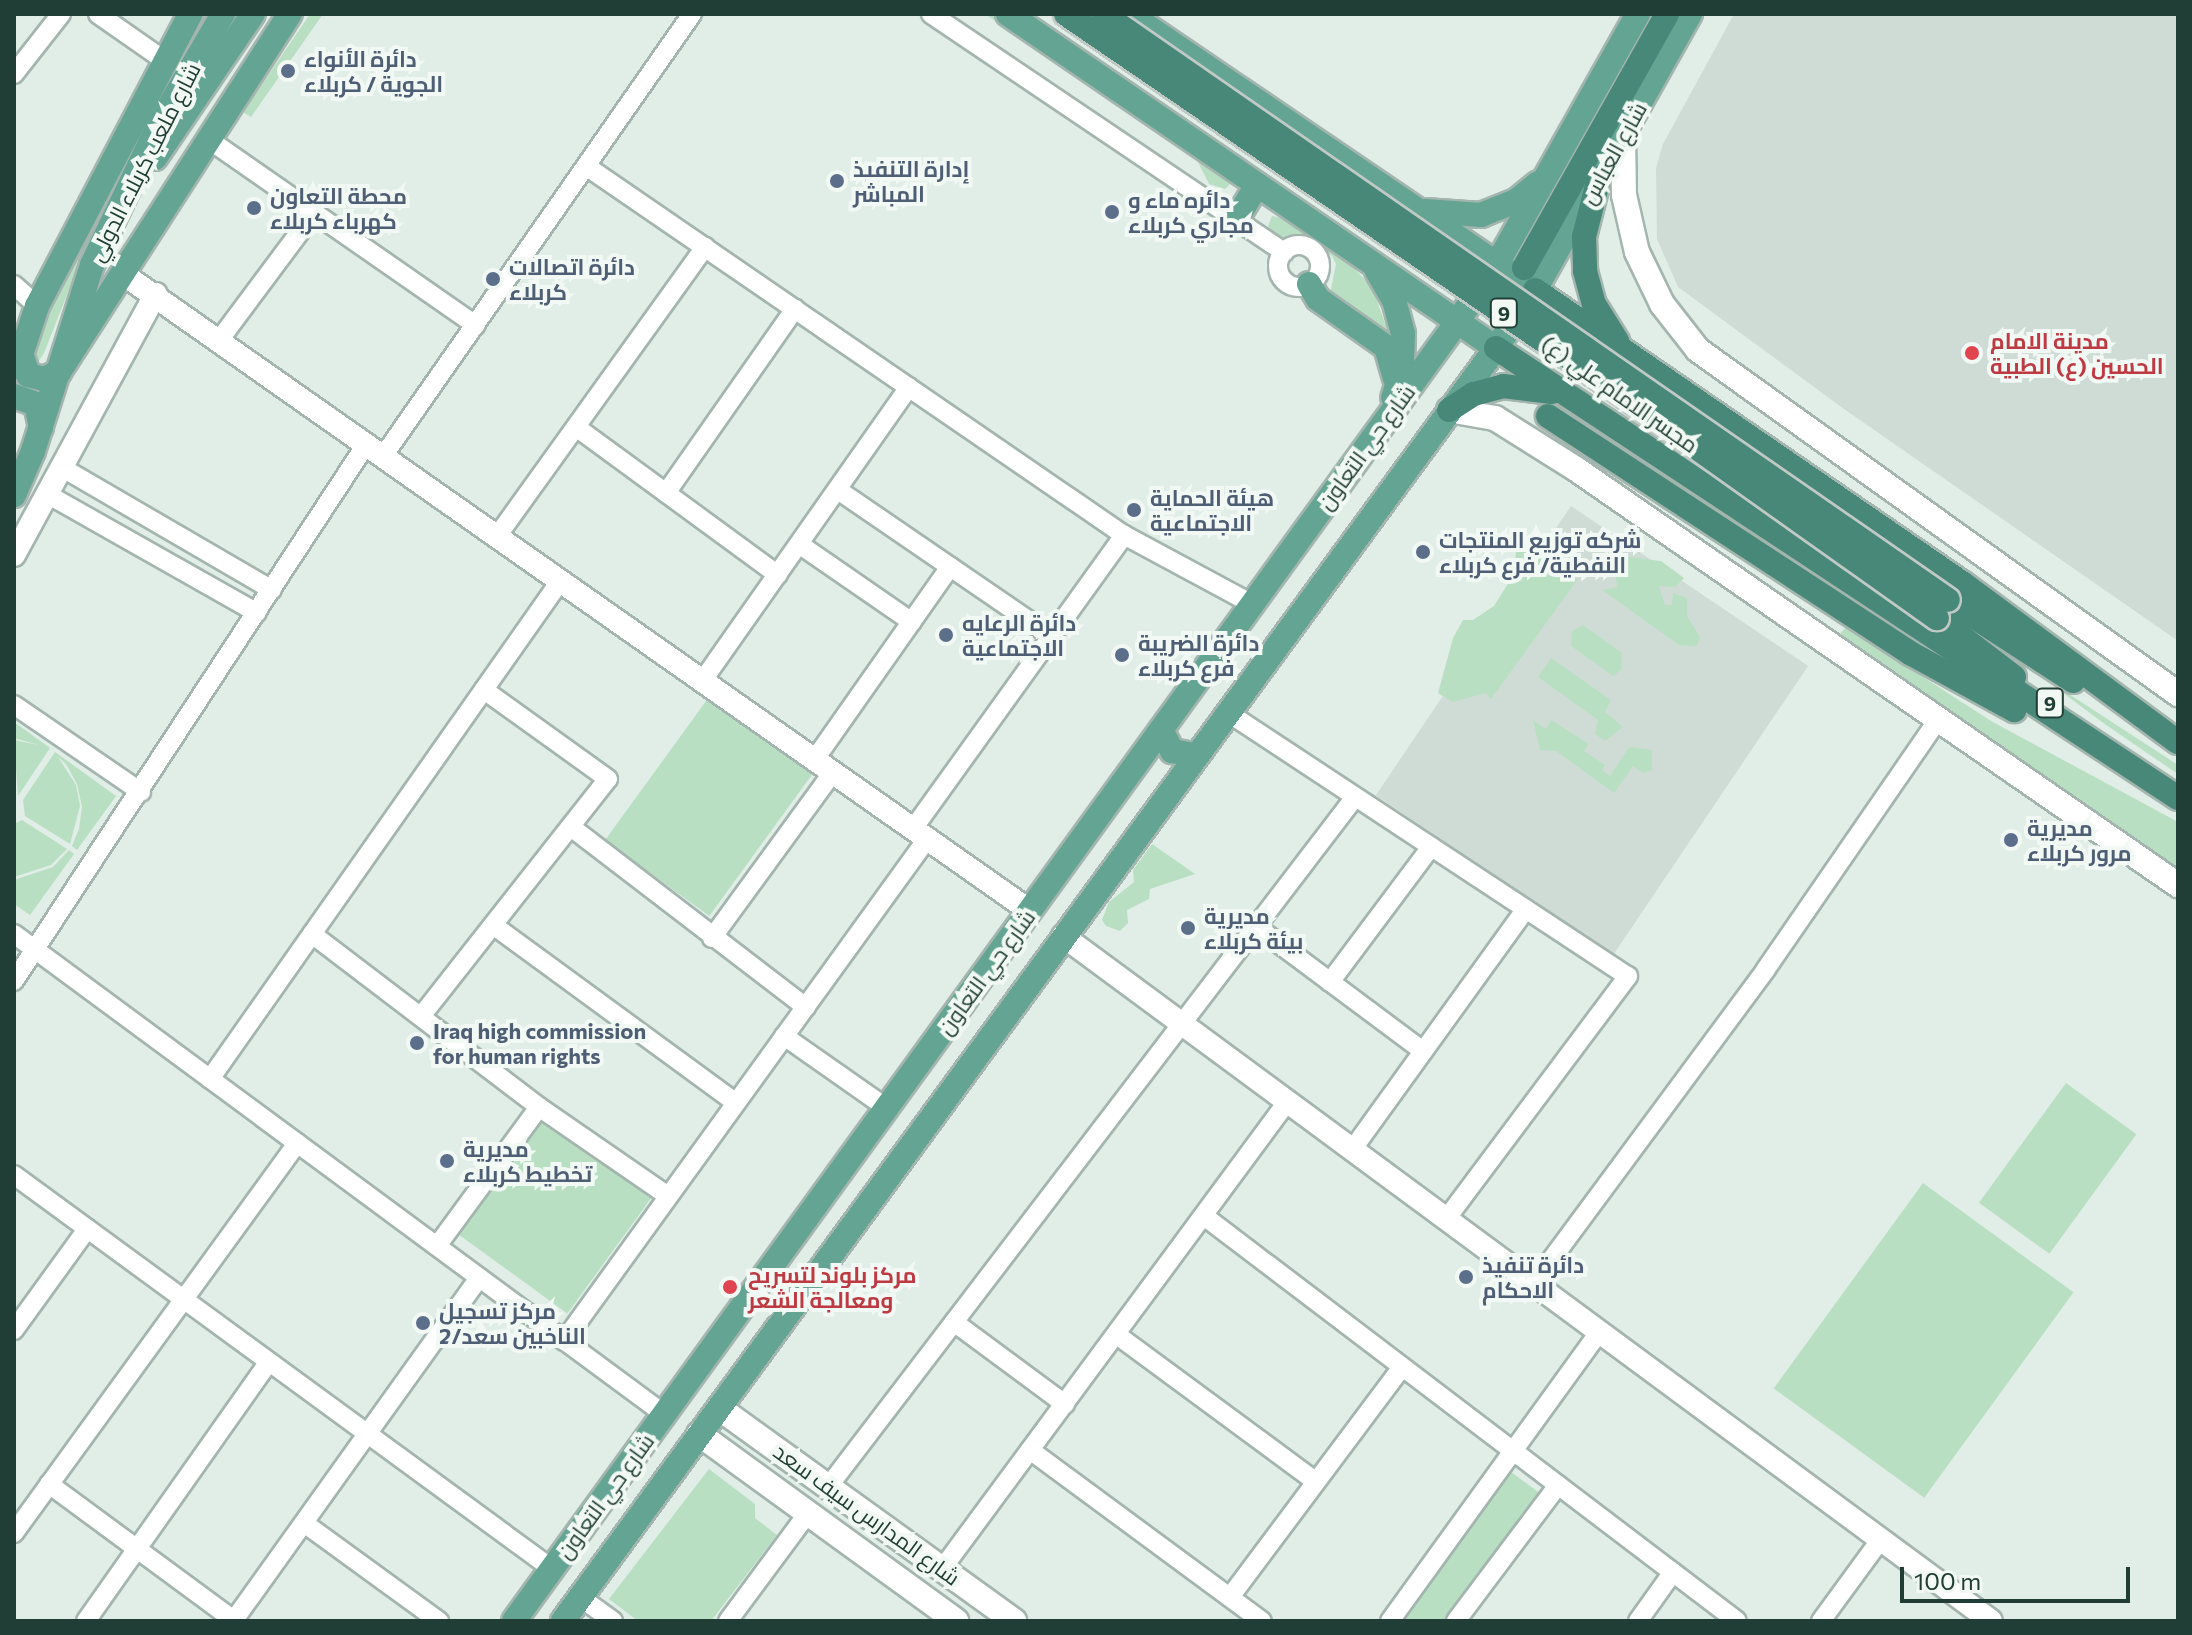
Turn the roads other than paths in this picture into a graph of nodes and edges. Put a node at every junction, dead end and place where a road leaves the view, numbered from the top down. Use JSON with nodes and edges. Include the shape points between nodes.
{"nodes":[{"id":1,"x":61,"y":14,"type":"edge"},
{"id":2,"x":98,"y":14,"type":"edge"},
{"id":3,"x":190,"y":14,"type":"edge"},
{"id":4,"x":223,"y":14,"type":"edge"},
{"id":5,"x":253,"y":14,"type":"edge"},
{"id":6,"x":290,"y":14,"type":"edge"},
{"id":7,"x":692,"y":14,"type":"edge"},
{"id":8,"x":931,"y":14,"type":"edge"},
{"id":9,"x":1008,"y":14,"type":"edge"},
{"id":10,"x":1066,"y":14,"type":"edge"},
{"id":11,"x":1103,"y":14,"type":"edge"},
{"id":12,"x":1129,"y":14,"type":"edge"},
{"id":13,"x":1638,"y":14,"type":"edge"},
{"id":14,"x":1667,"y":14,"type":"edge"},
{"id":15,"x":1690,"y":14,"type":"edge"},
{"id":16,"x":1036,"y":24,"type":"edge"},
{"id":17,"x":164,"y":60,"type":"junction"},
{"id":18,"x":14,"y":74,"type":"edge"},
{"id":19,"x":1623,"y":137,"type":"junction"},
{"id":20,"x":208,"y":139,"type":"junction"},
{"id":21,"x":1558,"y":160,"type":"junction"},
{"id":22,"x":586,"y":166,"type":"junction"},
{"id":23,"x":1599,"y":178,"type":"junction"},
{"id":24,"x":1257,"y":185,"type":"junction"},
{"id":25,"x":1408,"y":203,"type":"junction"},
{"id":26,"x":314,"y":213,"type":"junction"},
{"id":27,"x":1236,"y":220,"type":"junction"},
{"id":28,"x":705,"y":247,"type":"junction"},
{"id":29,"x":99,"y":248,"type":"junction"},
{"id":30,"x":1284,"y":252,"type":"junction"},
{"id":31,"x":1364,"y":258,"type":"junction"},
{"id":32,"x":1497,"y":264,"type":"junction"},
{"id":33,"x":1524,"y":268,"type":"dead end"},
{"id":34,"x":123,"y":274,"type":"junction"},
{"id":35,"x":1309,"y":284,"type":"junction"},
{"id":36,"x":14,"y":285,"type":"edge"},
{"id":37,"x":1535,"y":290,"type":"junction"},
{"id":38,"x":156,"y":294,"type":"junction"},
{"id":39,"x":37,"y":306,"type":"junction"},
{"id":40,"x":795,"y":309,"type":"junction"},
{"id":41,"x":1457,"y":322,"type":"junction"},
{"id":42,"x":476,"y":325,"type":"junction"},
{"id":43,"x":220,"y":339,"type":"junction"},
{"id":44,"x":1496,"y":348,"type":"junction"},
{"id":45,"x":16,"y":359,"type":"edge"},
{"id":46,"x":1636,"y":359,"type":"junction"},
{"id":47,"x":59,"y":372,"type":"junction"},
{"id":48,"x":1671,"y":383,"type":"junction"},
{"id":49,"x":909,"y":387,"type":"junction"},
{"id":50,"x":1395,"y":394,"type":"junction"},
{"id":51,"x":14,"y":396,"type":"edge"},
{"id":52,"x":1575,"y":403,"type":"junction"},
{"id":53,"x":1449,"y":410,"type":"junction"},
{"id":54,"x":1548,"y":416,"type":"dead end"},
{"id":55,"x":41,"y":427,"type":"junction"},
{"id":56,"x":576,"y":427,"type":"junction"},
{"id":57,"x":1378,"y":431,"type":"junction"},
{"id":58,"x":1634,"y":442,"type":"junction"},
{"id":59,"x":376,"y":449,"type":"junction"},
{"id":60,"x":61,"y":467,"type":"junction"},
{"id":61,"x":838,"y":490,"type":"junction"},
{"id":62,"x":666,"y":493,"type":"junction"},
{"id":63,"x":47,"y":494,"type":"junction"},
{"id":64,"x":14,"y":495,"type":"edge"},
{"id":65,"x":498,"y":535,"type":"junction"},
{"id":66,"x":1124,"y":535,"type":"junction"},
{"id":67,"x":799,"y":544,"type":"junction"},
{"id":68,"x":14,"y":555,"type":"edge"},
{"id":69,"x":950,"y":567,"type":"junction"},
{"id":70,"x":778,"y":575,"type":"junction"},
{"id":71,"x":561,"y":580,"type":"junction"},
{"id":72,"x":272,"y":590,"type":"junction"},
{"id":73,"x":1252,"y":604,"type":"junction"},
{"id":74,"x":1942,"y":609,"type":"junction"},
{"id":75,"x":257,"y":613,"type":"junction"},
{"id":76,"x":912,"y":622,"type":"junction"},
{"id":77,"x":1051,"y":636,"type":"junction"},
{"id":78,"x":703,"y":680,"type":"junction"},
{"id":79,"x":484,"y":690,"type":"junction"},
{"id":80,"x":2178,"y":694,"type":"edge"},
{"id":81,"x":14,"y":705,"type":"edge"},
{"id":82,"x":1227,"y":712,"type":"junction"},
{"id":83,"x":1938,"y":720,"type":"junction"},
{"id":84,"x":1161,"y":730,"type":"junction"},
{"id":85,"x":2077,"y":734,"type":"junction"},
{"id":86,"x":2178,"y":743,"type":"edge"},
{"id":87,"x":1195,"y":755,"type":"junction"},
{"id":88,"x":824,"y":766,"type":"junction"},
{"id":89,"x":1127,"y":776,"type":"junction"},
{"id":90,"x":141,"y":792,"type":"junction"},
{"id":91,"x":2171,"y":793,"type":"edge"},
{"id":92,"x":1355,"y":797,"type":"junction"},
{"id":93,"x":1163,"y":799,"type":"junction"},
{"id":94,"x":571,"y":827,"type":"junction"},
{"id":95,"x":920,"y":834,"type":"junction"},
{"id":96,"x":1431,"y":847,"type":"junction"},
{"id":97,"x":2178,"y":885,"type":"edge"},
{"id":98,"x":1526,"y":909,"type":"junction"},
{"id":99,"x":1030,"y":911,"type":"junction"},
{"id":100,"x":493,"y":925,"type":"junction"},
{"id":101,"x":1258,"y":928,"type":"junction"},
{"id":102,"x":14,"y":934,"type":"edge"},
{"id":103,"x":312,"y":934,"type":"junction"},
{"id":104,"x":1063,"y":936,"type":"junction"},
{"id":105,"x":712,"y":938,"type":"junction"},
{"id":106,"x":37,"y":951,"type":"junction"},
{"id":107,"x":14,"y":981,"type":"edge"},
{"id":108,"x":1330,"y":982,"type":"junction"},
{"id":109,"x":806,"y":1007,"type":"junction"},
{"id":110,"x":422,"y":1015,"type":"junction"},
{"id":111,"x":1183,"y":1024,"type":"junction"},
{"id":112,"x":784,"y":1036,"type":"junction"},
{"id":113,"x":1423,"y":1051,"type":"junction"},
{"id":114,"x":210,"y":1079,"type":"junction"},
{"id":115,"x":1287,"y":1102,"type":"junction"},
{"id":116,"x":736,"y":1103,"type":"junction"},
{"id":117,"x":539,"y":1107,"type":"junction"},
{"id":118,"x":887,"y":1108,"type":"junction"},
{"id":119,"x":297,"y":1143,"type":"junction"},
{"id":120,"x":1352,"y":1150,"type":"junction"},
{"id":121,"x":14,"y":1175,"type":"edge"},
{"id":122,"x":668,"y":1196,"type":"junction"},
{"id":123,"x":1204,"y":1216,"type":"junction"},
{"id":124,"x":1446,"y":1219,"type":"junction"},
{"id":125,"x":87,"y":1229,"type":"junction"},
{"id":126,"x":437,"y":1246,"type":"junction"},
{"id":127,"x":479,"y":1278,"type":"junction"},
{"id":128,"x":1534,"y":1283,"type":"junction"},
{"id":129,"x":183,"y":1299,"type":"junction"},
{"id":130,"x":954,"y":1322,"type":"junction"},
{"id":131,"x":14,"y":1330,"type":"edge"},
{"id":132,"x":1599,"y":1332,"type":"junction"},
{"id":133,"x":1117,"y":1335,"type":"junction"},
{"id":134,"x":564,"y":1341,"type":"junction"},
{"id":135,"x":269,"y":1362,"type":"junction"},
{"id":136,"x":1402,"y":1367,"type":"junction"},
{"id":137,"x":1065,"y":1404,"type":"junction"},
{"id":138,"x":719,"y":1408,"type":"junction"},
{"id":139,"x":664,"y":1414,"type":"junction"},
{"id":140,"x":368,"y":1434,"type":"junction"},
{"id":141,"x":699,"y":1434,"type":"junction"},
{"id":142,"x":1030,"y":1450,"type":"junction"},
{"id":143,"x":1513,"y":1451,"type":"junction"},
{"id":144,"x":624,"y":1470,"type":"junction"},
{"id":145,"x":1315,"y":1481,"type":"junction"},
{"id":146,"x":49,"y":1484,"type":"junction"},
{"id":147,"x":1558,"y":1485,"type":"junction"},
{"id":148,"x":828,"y":1487,"type":"junction"},
{"id":149,"x":654,"y":1496,"type":"junction"},
{"id":150,"x":595,"y":1510,"type":"junction"},
{"id":151,"x":808,"y":1513,"type":"junction"},
{"id":152,"x":304,"y":1523,"type":"junction"},
{"id":153,"x":628,"y":1531,"type":"junction"},
{"id":154,"x":14,"y":1533,"type":"edge"},
{"id":155,"x":1881,"y":1539,"type":"junction"},
{"id":156,"x":137,"y":1549,"type":"junction"},
{"id":157,"x":551,"y":1568,"type":"junction"},
{"id":158,"x":942,"y":1569,"type":"junction"},
{"id":159,"x":1673,"y":1572,"type":"junction"},
{"id":160,"x":580,"y":1597,"type":"junction"},
{"id":161,"x":1230,"y":1597,"type":"junction"},
{"id":162,"x":1001,"y":1617,"type":"edge"},
{"id":163,"x":86,"y":1621,"type":"edge"},
{"id":164,"x":234,"y":1621,"type":"edge"},
{"id":165,"x":439,"y":1621,"type":"edge"},
{"id":166,"x":514,"y":1621,"type":"edge"},
{"id":167,"x":563,"y":1621,"type":"edge"},
{"id":168,"x":613,"y":1621,"type":"edge"},
{"id":169,"x":728,"y":1621,"type":"edge"},
{"id":170,"x":956,"y":1621,"type":"edge"},
{"id":171,"x":1262,"y":1621,"type":"edge"},
{"id":172,"x":1390,"y":1621,"type":"edge"},
{"id":173,"x":1456,"y":1621,"type":"edge"},
{"id":174,"x":1638,"y":1621,"type":"edge"},
{"id":175,"x":1737,"y":1621,"type":"edge"},
{"id":176,"x":1821,"y":1621,"type":"edge"},
{"id":177,"x":1991,"y":1621,"type":"edge"}],
"edges":[{"from":1,"to":18,"type":"street"},
{"from":2,"to":17,"type":"street"},
{"from":3,"to":17,"type":"main road","name":"شارع ملعب كربلاء الدولي"},
{"from":4,"to":29,"type":"main road","name":"شارع ملعب كربلاء الدولي","via":[[161,120]]},
{"from":5,"to":29,"type":"main road"},
{"from":6,"to":20,"type":"main road"},
{"from":7,"to":22,"type":"street"},
{"from":8,"to":27,"type":"street"},
{"from":9,"to":16,"type":"main road"},
{"from":10,"to":74,"type":"highway","name":"مجسر الامام علي (ع)","number":"9","bridge":true},
{"from":11,"to":74,"type":"highway","name":"مجسر الامام علي (ع)","number":"9","bridge":true},
{"from":12,"to":25,"type":"main road"},
{"from":13,"to":21,"type":"main road","name":"شارع العباس"},
{"from":14,"to":33,"type":"highway"},
{"from":15,"to":19,"type":"main road","name":"شارع العباس"},
{"from":16,"to":24,"type":"main road"},
{"from":17,"to":39,"type":"main road","name":"شارع ملعب كربلاء الدولي"},
{"from":19,"to":23,"type":"main road","name":"شارع العباس"},
{"from":19,"to":80,"type":"main road","via":[[1624,195],[1637,252],[1662,304],[1698,350]]},
{"from":20,"to":26,"type":"street"},
{"from":20,"to":34,"type":"main road"},
{"from":21,"to":25,"type":"main road","via":[[1526,194],[1493,212],[1456,217]]},
{"from":21,"to":32,"type":"main road","name":"شارع حي التعاون"},
{"from":22,"to":28,"type":"street"},
{"from":22,"to":42,"type":"street"},
{"from":23,"to":37,"type":"main road","name":"شارع العباس"},
{"from":23,"to":46,"type":"highway","via":[[1584,237],[1585,271],[1602,320]]},
{"from":24,"to":27,"type":"main road"},
{"from":24,"to":31,"type":"main road"},
{"from":25,"to":32,"type":"main road"},
{"from":26,"to":42,"type":"street"},
{"from":26,"to":43,"type":"street"},
{"from":27,"to":30,"type":"street"},
{"from":28,"to":40,"type":"street"},
{"from":28,"to":56,"type":"street"},
{"from":29,"to":47,"type":"main road","name":"شارع ملعب كربلاء الدولي"},
{"from":30,"to":35,"type":"street","via":[[1279,264],[1282,278],[1293,286]]},
{"from":30,"to":35,"type":"street","via":[[1303,246],[1314,252],[1320,270]]},
{"from":31,"to":41,"type":"main road"},
{"from":31,"to":50,"type":"main road","via":[[1390,292],[1402,325],[1403,360]]},
{"from":32,"to":37,"type":"main road"},
{"from":32,"to":41,"type":"main road","name":"شارع حي التعاون"},
{"from":34,"to":38,"type":"street"},
{"from":34,"to":47,"type":"main road"},
{"from":35,"to":50,"type":"main road","via":[[1318,299],[1386,347],[1395,370]]},
{"from":36,"to":39,"type":"street"},
{"from":37,"to":44,"type":"main road","name":"شارع العباس"},
{"from":37,"to":46,"type":"highway"},
{"from":38,"to":43,"type":"street"},
{"from":38,"to":60,"type":"street"},
{"from":39,"to":45,"type":"main road","name":"شارع ملعب كربلاء الدولي"},
{"from":40,"to":49,"type":"street"},
{"from":40,"to":62,"type":"street"},
{"from":41,"to":44,"type":"main road"},
{"from":41,"to":57,"type":"main road","name":"شارع حي التعاون"},
{"from":42,"to":59,"type":"street"},
{"from":43,"to":59,"type":"street"},
{"from":44,"to":52,"type":"highway"},
{"from":44,"to":53,"type":"main road","name":"شارع حي التعاون"},
{"from":45,"to":47,"type":"main road","via":[[28,375],[44,379]]},
{"from":46,"to":48,"type":"highway"},
{"from":47,"to":55,"type":"main road","name":"شارع ملعب كربلاء الدولي"},
{"from":48,"to":58,"type":"highway"},
{"from":48,"to":86,"type":"highway","via":[[1962,583]]},
{"from":49,"to":61,"type":"street"},
{"from":49,"to":66,"type":"street"},
{"from":50,"to":57,"type":"main road"},
{"from":51,"to":55,"type":"main road","via":[[36,404]]},
{"from":52,"to":53,"type":"highway","via":[[1533,387],[1503,386],[1474,394]]},
{"from":52,"to":58,"type":"highway"},
{"from":53,"to":82,"type":"main road","name":"شارع حي التعاون"},
{"from":53,"to":83,"type":"main road","via":[[1507,424]]},
{"from":54,"to":85,"type":"highway","via":[[1910,653],[2004,706]]},
{"from":55,"to":64,"type":"main road","name":"شارع ملعب كربلاء الدولي"},
{"from":56,"to":62,"type":"street"},
{"from":56,"to":65,"type":"street"},
{"from":57,"to":73,"type":"main road","name":"شارع حي التعاون"},
{"from":58,"to":85,"type":"highway"},
{"from":59,"to":65,"type":"street"},
{"from":59,"to":72,"type":"street"},
{"from":60,"to":63,"type":"street"},
{"from":60,"to":72,"type":"street"},
{"from":61,"to":67,"type":"street"},
{"from":61,"to":69,"type":"street"},
{"from":62,"to":70,"type":"street"},
{"from":63,"to":68,"type":"street"},
{"from":63,"to":75,"type":"street"},
{"from":65,"to":71,"type":"street"},
{"from":66,"to":73,"type":"street"},
{"from":66,"to":77,"type":"street"},
{"from":67,"to":70,"type":"street"},
{"from":67,"to":76,"type":"street"},
{"from":69,"to":76,"type":"street"},
{"from":69,"to":77,"type":"street"},
{"from":70,"to":78,"type":"street"},
{"from":71,"to":78,"type":"street"},
{"from":71,"to":79,"type":"street"},
{"from":72,"to":75,"type":"street"},
{"from":73,"to":84,"type":"main road","name":"شارع حي التعاون"},
{"from":74,"to":86,"type":"highway","name":"مجسر الامام علي (ع)","number":"9"},
{"from":74,"to":91,"type":"highway","name":"مجسر الامام علي (ع)","number":"9"},
{"from":75,"to":90,"type":"street"},
{"from":76,"to":88,"type":"street"},
{"from":77,"to":95,"type":"street"},
{"from":78,"to":88,"type":"street"},
{"from":79,"to":94,"type":"street","via":[[608,779]]},
{"from":79,"to":103,"type":"street"},
{"from":81,"to":90,"type":"street"},
{"from":82,"to":87,"type":"main road","name":"شارع حي التعاون"},
{"from":82,"to":92,"type":"street"},
{"from":83,"to":97,"type":"main road"},
{"from":83,"to":128,"type":"street","via":[[1766,969]]},
{"from":84,"to":87,"type":"main road","via":[[1172,751]]},
{"from":84,"to":89,"type":"main road","name":"شارع حي التعاون"},
{"from":85,"to":91,"type":"highway"},
{"from":87,"to":93,"type":"main road","name":"شارع حي التعاون"},
{"from":88,"to":95,"type":"street"},
{"from":88,"to":105,"type":"street"},
{"from":89,"to":93,"type":"main road","via":[[1151,779]]},
{"from":89,"to":99,"type":"main road","name":"شارع حي التعاون"},
{"from":90,"to":106,"type":"street"},
{"from":92,"to":96,"type":"street"},
{"from":92,"to":101,"type":"street"},
{"from":93,"to":104,"type":"main road","name":"شارع حي التعاون"},
{"from":94,"to":100,"type":"street"},
{"from":94,"to":105,"type":"street"},
{"from":95,"to":99,"type":"street"},
{"from":95,"to":109,"type":"street"},
{"from":96,"to":98,"type":"street"},
{"from":96,"to":108,"type":"street"},
{"from":98,"to":113,"type":"street"},
{"from":98,"to":124,"type":"street","via":[[1628,976]]},
{"from":99,"to":118,"type":"main road","name":"شارع حي التعاون"},
{"from":100,"to":110,"type":"street"},
{"from":100,"to":116,"type":"street"},
{"from":101,"to":108,"type":"street"},
{"from":101,"to":111,"type":"street"},
{"from":102,"to":106,"type":"street"},
{"from":103,"to":110,"type":"street"},
{"from":103,"to":114,"type":"street"},
{"from":104,"to":111,"type":"street"},
{"from":104,"to":138,"type":"main road","name":"شارع حي التعاون"},
{"from":105,"to":109,"type":"street"},
{"from":106,"to":107,"type":"street"},
{"from":106,"to":114,"type":"street"},
{"from":108,"to":113,"type":"street"},
{"from":109,"to":112,"type":"street"},
{"from":110,"to":117,"type":"street"},
{"from":111,"to":115,"type":"street"},
{"from":111,"to":130,"type":"street"},
{"from":112,"to":116,"type":"street"},
{"from":112,"to":118,"type":"street"},
{"from":113,"to":120,"type":"street"},
{"from":114,"to":119,"type":"street"},
{"from":115,"to":120,"type":"street"},
{"from":115,"to":123,"type":"street"},
{"from":116,"to":122,"type":"street"},
{"from":117,"to":122,"type":"street"},
{"from":117,"to":126,"type":"street"},
{"from":118,"to":139,"type":"main road","name":"شارع حي التعاون"},
{"from":119,"to":126,"type":"street"},
{"from":119,"to":129,"type":"street"},
{"from":120,"to":124,"type":"street"},
{"from":121,"to":125,"type":"street"},
{"from":122,"to":134,"type":"street"},
{"from":123,"to":133,"type":"street"},
{"from":123,"to":136,"type":"street"},
{"from":124,"to":128,"type":"street"},
{"from":125,"to":129,"type":"street"},
{"from":125,"to":131,"type":"street"},
{"from":126,"to":127,"type":"street"},
{"from":127,"to":134,"type":"street"},
{"from":127,"to":140,"type":"street"},
{"from":128,"to":132,"type":"street"},
{"from":129,"to":135,"type":"street"},
{"from":129,"to":146,"type":"street"},
{"from":130,"to":137,"type":"street"},
{"from":130,"to":148,"type":"street"},
{"from":132,"to":143,"type":"street"},
{"from":132,"to":155,"type":"street"},
{"from":133,"to":137,"type":"street"},
{"from":133,"to":145,"type":"street"},
{"from":134,"to":139,"type":"street"},
{"from":135,"to":140,"type":"street"},
{"from":135,"to":156,"type":"street"},
{"from":136,"to":143,"type":"street"},
{"from":136,"to":145,"type":"street"},
{"from":137,"to":142,"type":"street"},
{"from":138,"to":141,"type":"main road","name":"شارع حي التعاون"},
{"from":138,"to":148,"type":"main road","name":"شارع المدارس سيف سعد"},
{"from":139,"to":144,"type":"main road","name":"شارع حي التعاون"},
{"from":140,"to":152,"type":"street"},
{"from":140,"to":157,"type":"street"},
{"from":141,"to":149,"type":"main road","name":"شارع حي التعاون"},
{"from":141,"to":151,"type":"main road","name":"شارع المدارس سيف سعد"},
{"from":142,"to":158,"type":"street"},
{"from":142,"to":161,"type":"street"},
{"from":143,"to":147,"type":"street"},
{"from":143,"to":172,"type":"street"},
{"from":144,"to":149,"type":"main road","via":[[633,1489]]},
{"from":144,"to":150,"type":"main road","name":"شارع حي التعاون"},
{"from":145,"to":161,"type":"street"},
{"from":146,"to":154,"type":"street"},
{"from":146,"to":156,"type":"street"},
{"from":147,"to":159,"type":"street"},
{"from":147,"to":173,"type":"street"},
{"from":148,"to":158,"type":"main road","name":"شارع المدارس سيف سعد"},
{"from":149,"to":153,"type":"main road","name":"شارع حي التعاون"},
{"from":150,"to":153,"type":"main road","via":[[616,1513]]},
{"from":150,"to":157,"type":"main road","name":"شارع حي التعاون"},
{"from":151,"to":169,"type":"street"},
{"from":151,"to":170,"type":"main road","name":"شارع المدارس سيف سعد"},
{"from":152,"to":164,"type":"street"},
{"from":152,"to":165,"type":"street"},
{"from":153,"to":160,"type":"main road","name":"شارع حي التعاون"},
{"from":155,"to":176,"type":"street"},
{"from":155,"to":177,"type":"street"},
{"from":156,"to":163,"type":"street"},
{"from":156,"to":164,"type":"street"},
{"from":157,"to":166,"type":"main road","name":"شارع حي التعاون"},
{"from":158,"to":162,"type":"main road","name":"شارع المدارس سيف سعد"},
{"from":159,"to":174,"type":"street"},
{"from":159,"to":175,"type":"street"},
{"from":160,"to":167,"type":"main road","name":"شارع حي التعاون"},
{"from":160,"to":168,"type":"street"},
{"from":161,"to":171,"type":"street"}]}
